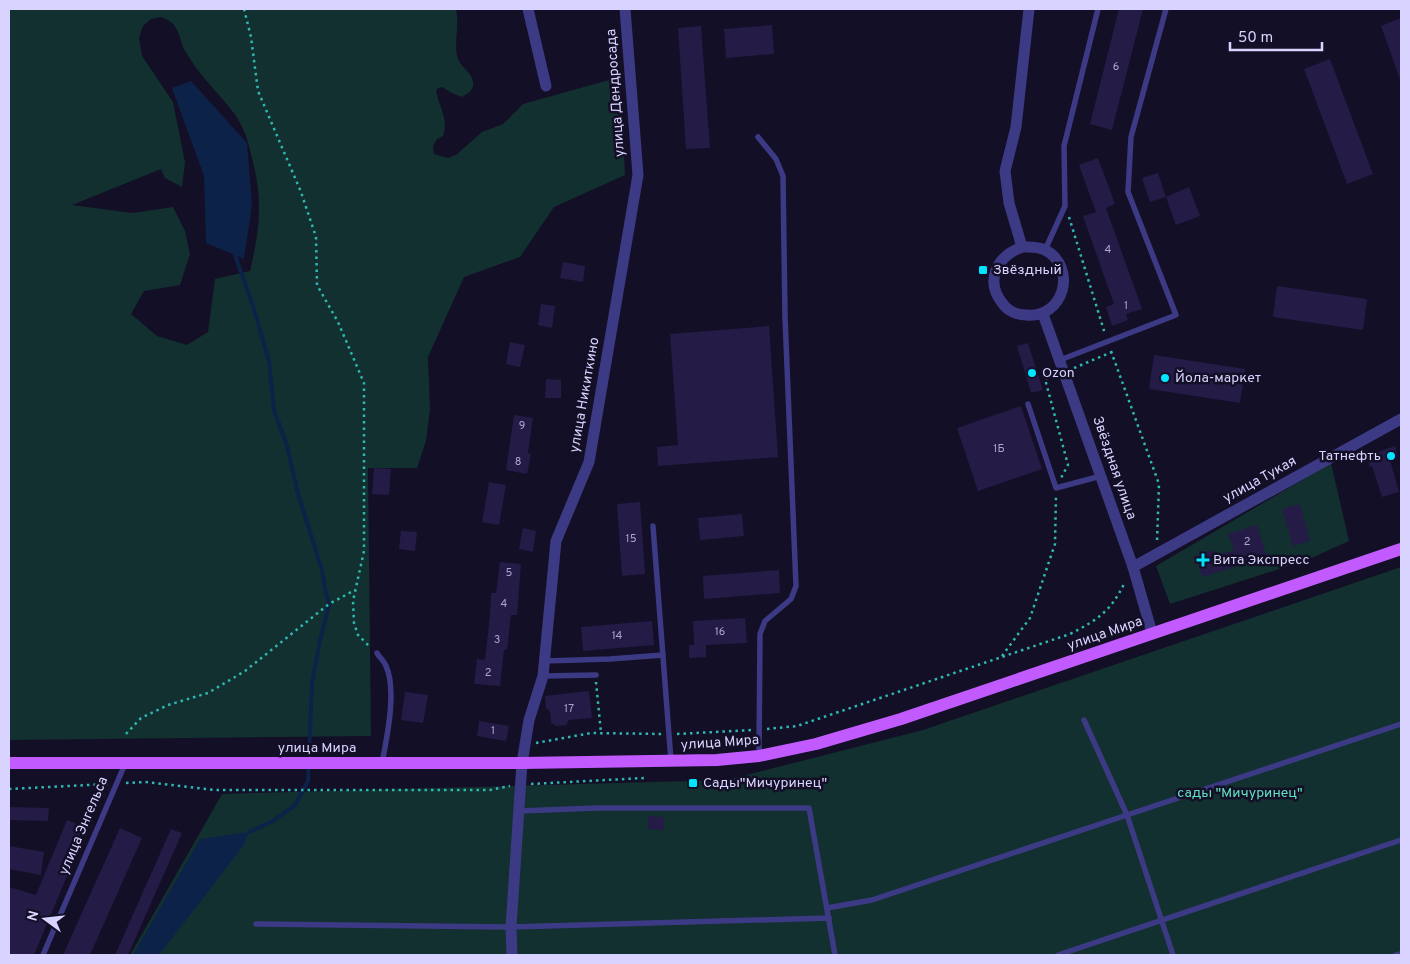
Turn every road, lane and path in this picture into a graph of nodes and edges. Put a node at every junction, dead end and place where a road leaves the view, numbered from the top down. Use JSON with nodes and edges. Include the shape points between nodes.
{"nodes":[{"id":1,"x":244,"y":9,"type":"edge"},
{"id":2,"x":528,"y":9,"type":"edge"},
{"id":3,"x":625,"y":9,"type":"edge"},
{"id":4,"x":1029,"y":9,"type":"edge"},
{"id":5,"x":1098,"y":9,"type":"edge"},
{"id":6,"x":1166,"y":9,"type":"edge"},
{"id":7,"x":546,"y":86,"type":"dead end"},
{"id":8,"x":758,"y":136,"type":"dead end"},
{"id":9,"x":638,"y":175,"type":"joint"},
{"id":10,"x":1065,"y":206,"type":"junction"},
{"id":11,"x":1022,"y":247,"type":"junction"},
{"id":12,"x":1044,"y":250,"type":"junction"},
{"id":13,"x":1043,"y":314,"type":"junction"},
{"id":14,"x":1108,"y":342,"type":"junction"},
{"id":15,"x":1112,"y":352,"type":"junction"},
{"id":16,"x":1060,"y":360,"type":"junction"},
{"id":17,"x":1064,"y":371,"type":"junction"},
{"id":18,"x":1028,"y":404,"type":"dead end"},
{"id":19,"x":1401,"y":419,"type":"edge"},
{"id":20,"x":1101,"y":476,"type":"junction"},
{"id":21,"x":1056,"y":488,"type":"junction"},
{"id":22,"x":653,"y":526,"type":"dead end"},
{"id":23,"x":1401,"y":549,"type":"edge"},
{"id":24,"x":1157,"y":554,"type":"junction"},
{"id":25,"x":1133,"y":567,"type":"junction"},
{"id":26,"x":355,"y":590,"type":"junction"},
{"id":27,"x":1152,"y":634,"type":"junction"},
{"id":28,"x":377,"y":653,"type":"joint"},
{"id":29,"x":663,"y":656,"type":"junction"},
{"id":30,"x":1001,"y":658,"type":"junction"},
{"id":31,"x":544,"y":661,"type":"junction"},
{"id":32,"x":596,"y":675,"type":"joint"},
{"id":33,"x":543,"y":676,"type":"junction"},
{"id":34,"x":1084,"y":720,"type":"dead end"},
{"id":35,"x":1401,"y":724,"type":"edge"},
{"id":36,"x":758,"y":730,"type":"junction"},
{"id":37,"x":601,"y":733,"type":"junction"},
{"id":38,"x":126,"y":734,"type":"dead end"},
{"id":39,"x":669,"y":734,"type":"junction"},
{"id":40,"x":525,"y":746,"type":"junction"},
{"id":41,"x":759,"y":756,"type":"junction"},
{"id":42,"x":671,"y":761,"type":"junction"},
{"id":43,"x":126,"y":762,"type":"junction"},
{"id":44,"x":9,"y":763,"type":"edge"},
{"id":45,"x":382,"y":763,"type":"junction"},
{"id":46,"x":522,"y":763,"type":"junction"},
{"id":47,"x":644,"y":778,"type":"dead end"},
{"id":48,"x":116,"y":783,"type":"dead end"},
{"id":49,"x":126,"y":783,"type":"dead end"},
{"id":50,"x":521,"y":784,"type":"junction"},
{"id":51,"x":9,"y":789,"type":"edge"},
{"id":52,"x":519,"y":810,"type":"junction"},
{"id":53,"x":1127,"y":815,"type":"junction"},
{"id":54,"x":1401,"y":840,"type":"edge"},
{"id":55,"x":827,"y":908,"type":"junction"},
{"id":56,"x":829,"y":918,"type":"junction"},
{"id":57,"x":1161,"y":920,"type":"junction"},
{"id":58,"x":256,"y":924,"type":"dead end"},
{"id":59,"x":511,"y":927,"type":"junction"},
{"id":60,"x":1401,"y":954,"type":"edge"},
{"id":61,"x":42,"y":955,"type":"edge"},
{"id":62,"x":512,"y":955,"type":"edge"},
{"id":63,"x":835,"y":955,"type":"edge"},
{"id":64,"x":1058,"y":955,"type":"edge"},
{"id":65,"x":1173,"y":955,"type":"edge"},
{"id":66,"x":1396,"y":955,"type":"edge"}],
"edges":[{"from":1,"to":26,"type":"path","via":[[258,91],[301,192],[316,237],[317,285],[338,322],[364,383],[364,552]]},
{"from":2,"to":7,"type":"street"},
{"from":3,"to":9,"type":"street","name":"улица Дендросада"},
{"from":4,"to":11,"type":"street","via":[[1016,127],[1005,171],[1009,203]]},
{"from":5,"to":10,"type":"lane","via":[[1064,146]]},
{"from":6,"to":14,"type":"lane","via":[[1131,137],[1128,192],[1176,315]]},
{"from":8,"to":36,"type":"lane","via":[[776,159],[782,176],[796,586],[791,600],[765,621],[760,634]]},
{"from":9,"to":31,"type":"street","name":"улица Никиткино","via":[[589,462],[556,541]]},
{"from":10,"to":12,"type":"lane"},
{"from":10,"to":14,"type":"path"},
{"from":11,"to":12,"type":"street"},
{"from":11,"to":13,"type":"street","via":[[1000,262],[995,273],[996,291],[1004,306],[1013,312],[1034,316]]},
{"from":12,"to":13,"type":"street","via":[[1059,264],[1064,281],[1055,304]]},
{"from":13,"to":16,"type":"street","name":"Звёздная улица"},
{"from":14,"to":15,"type":"path"},
{"from":14,"to":16,"type":"lane"},
{"from":15,"to":17,"type":"path"},
{"from":15,"to":24,"type":"path","via":[[1159,484]]},
{"from":16,"to":17,"type":"street","name":"Звёздная улица"},
{"from":17,"to":20,"type":"street","name":"Звёздная улица"},
{"from":17,"to":21,"type":"path","via":[[1045,379],[1068,465]]},
{"from":18,"to":21,"type":"lane"},
{"from":19,"to":24,"type":"street","name":"улица Тукая"},
{"from":20,"to":21,"type":"lane"},
{"from":20,"to":25,"type":"street","name":"Звёздная улица"},
{"from":21,"to":30,"type":"path","via":[[1055,544],[1030,618]]},
{"from":22,"to":29,"type":"lane"},
{"from":23,"to":27,"type":"main road","name":"улица Мира"},
{"from":24,"to":25,"type":"street","name":"улица Тукая"},
{"from":25,"to":27,"type":"street","name":"Звёздная улица"},
{"from":25,"to":30,"type":"path","via":[[1116,600],[1095,622]]},
{"from":26,"to":28,"type":"path","via":[[353,601],[358,635]]},
{"from":26,"to":38,"type":"path","via":[[329,604],[245,671],[208,693],[168,705],[141,718]]},
{"from":27,"to":41,"type":"main road","name":"улица Мира","via":[[901,719],[816,744]]},
{"from":28,"to":45,"type":"lane","via":[[386,666],[392,687]]},
{"from":29,"to":31,"type":"lane"},
{"from":29,"to":39,"type":"lane"},
{"from":30,"to":36,"type":"path","via":[[797,726]]},
{"from":31,"to":33,"type":"street","name":"улица Никиткино"},
{"from":32,"to":33,"type":"lane"},
{"from":32,"to":37,"type":"path"},
{"from":33,"to":40,"type":"street","name":"улица Никиткино","via":[[529,720]]},
{"from":34,"to":53,"type":"lane"},
{"from":35,"to":53,"type":"lane"},
{"from":36,"to":39,"type":"path"},
{"from":36,"to":41,"type":"lane"},
{"from":37,"to":39,"type":"path"},
{"from":37,"to":40,"type":"path"},
{"from":39,"to":42,"type":"lane"},
{"from":40,"to":46,"type":"street","name":"улица Никиткино"},
{"from":41,"to":42,"type":"main road","name":"улица Мира"},
{"from":42,"to":46,"type":"main road","name":"улица Мира"},
{"from":43,"to":44,"type":"main road","name":"улица Мира"},
{"from":43,"to":45,"type":"main road","name":"улица Мира"},
{"from":43,"to":61,"type":"lane","name":"улица Энгельса"},
{"from":45,"to":46,"type":"main road","name":"улица Мира"},
{"from":46,"to":50,"type":"street","name":"улица Никиткино"},
{"from":47,"to":50,"type":"path"},
{"from":48,"to":51,"type":"path"},
{"from":49,"to":50,"type":"path","via":[[215,790],[490,790]]},
{"from":50,"to":52,"type":"street","name":"улица Никиткино"},
{"from":52,"to":55,"type":"lane","via":[[809,808]]},
{"from":52,"to":59,"type":"street","name":"улица Никиткино"},
{"from":53,"to":55,"type":"lane","via":[[872,900]]},
{"from":53,"to":57,"type":"lane"},
{"from":54,"to":57,"type":"lane"},
{"from":55,"to":56,"type":"lane"},
{"from":56,"to":59,"type":"lane"},
{"from":56,"to":63,"type":"lane"},
{"from":57,"to":64,"type":"lane"},
{"from":57,"to":65,"type":"lane"},
{"from":58,"to":59,"type":"lane"},
{"from":59,"to":62,"type":"street","name":"улица Никиткино"},
{"from":60,"to":66,"type":"lane"}]}
